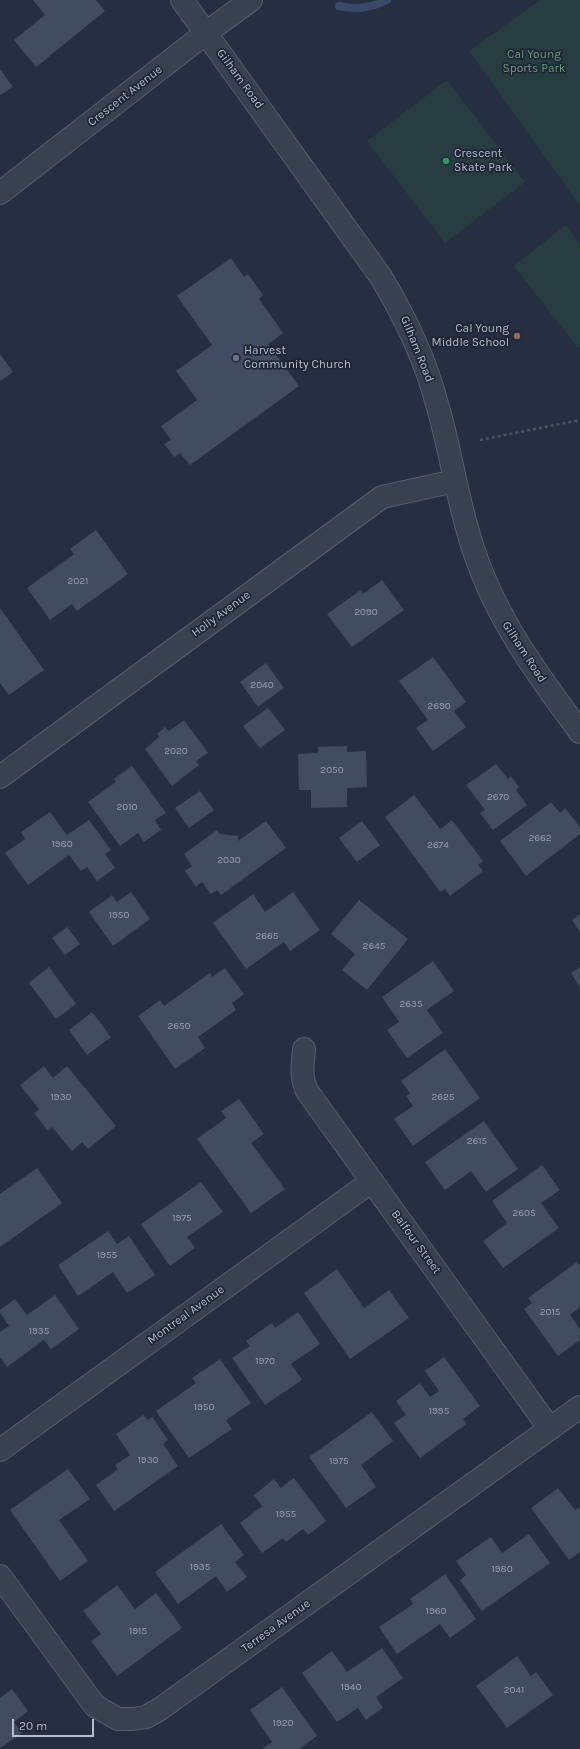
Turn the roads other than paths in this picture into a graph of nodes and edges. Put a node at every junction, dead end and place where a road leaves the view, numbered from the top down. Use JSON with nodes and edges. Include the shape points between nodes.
{"nodes":[{"id":1,"x":182,"y":0,"type":"edge"},
{"id":2,"x":251,"y":0,"type":"edge"},
{"id":3,"x":206,"y":33,"type":"junction"},
{"id":4,"x":0,"y":193,"type":"edge"},
{"id":5,"x":456,"y":482,"type":"junction"},
{"id":6,"x":580,"y":732,"type":"edge"},
{"id":7,"x":0,"y":777,"type":"edge"},
{"id":8,"x":304,"y":1049,"type":"dead end"},
{"id":9,"x":372,"y":1181,"type":"junction"},
{"id":10,"x":580,"y":1407,"type":"edge"},
{"id":11,"x":550,"y":1429,"type":"junction"},
{"id":12,"x":0,"y":1450,"type":"edge"},
{"id":13,"x":0,"y":1576,"type":"edge"}],
"edges":[{"from":1,"to":3,"type":"street","name":"Gilham Road"},
{"from":2,"to":3,"type":"street","name":"Crescent Avenue"},
{"from":3,"to":4,"type":"street","name":"Crescent Avenue"},
{"from":3,"to":5,"type":"street","name":"Gilham Road","via":[[382,276],[424,361]]},
{"from":5,"to":6,"type":"street","name":"Gilham Road","via":[[473,548],[503,621]]},
{"from":5,"to":7,"type":"street","name":"Holly Avenue","via":[[382,497]]},
{"from":8,"to":9,"type":"street","name":"Balfour Street","via":[[302,1073],[307,1090]]},
{"from":9,"to":11,"type":"street","name":"Balfour Street"},
{"from":9,"to":12,"type":"street","name":"Montreal Avenue"},
{"from":10,"to":11,"type":"street","name":"Terresa Avenue"},
{"from":11,"to":13,"type":"street","name":"Terresa Avenue","via":[[146,1717],[118,1719],[95,1706]]}]}
